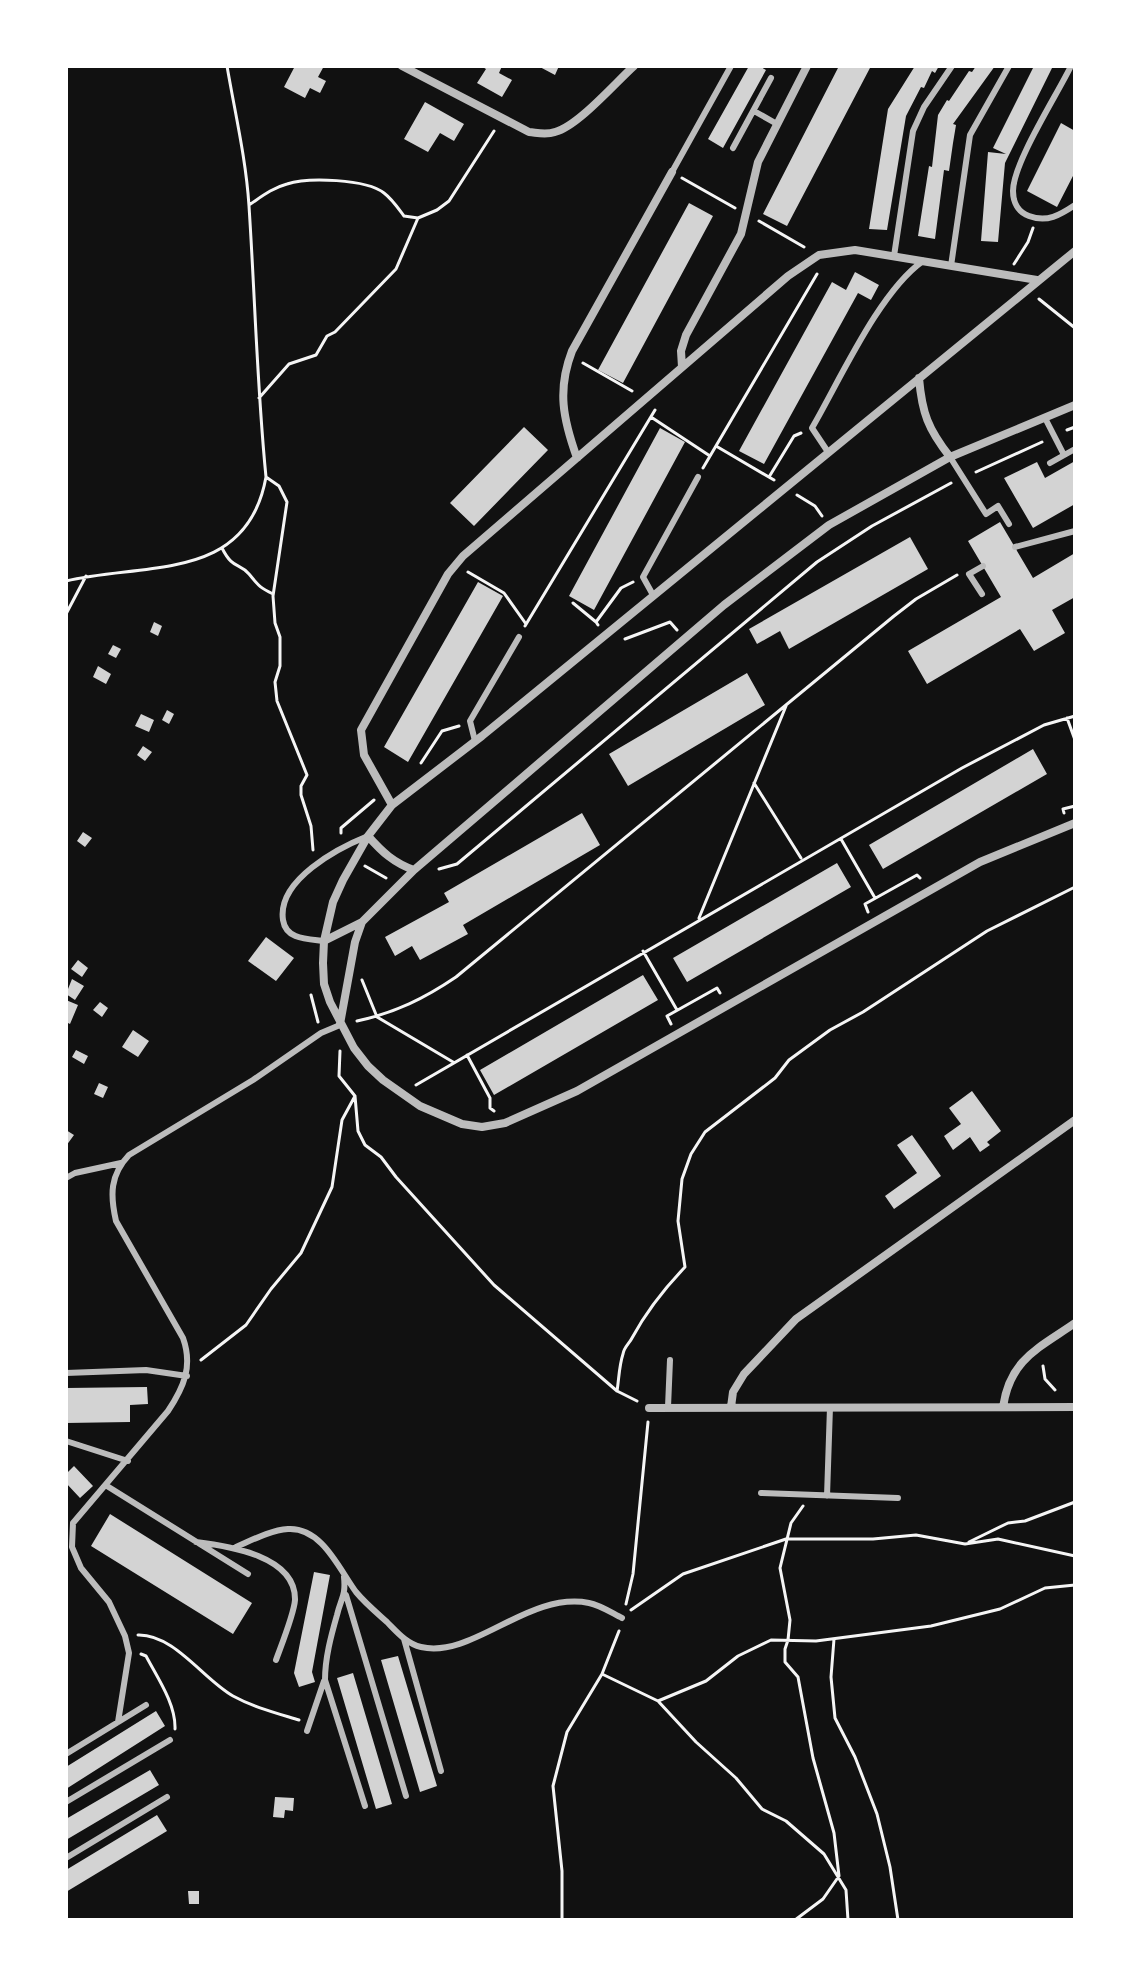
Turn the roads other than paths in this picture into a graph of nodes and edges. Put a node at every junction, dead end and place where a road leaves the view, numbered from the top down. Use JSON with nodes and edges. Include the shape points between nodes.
{"nodes":[{"id":1,"x":402,"y":66,"type":"edge"},
{"id":2,"x":634,"y":66,"type":"edge"},
{"id":3,"x":731,"y":66,"type":"edge"},
{"id":4,"x":807,"y":66,"type":"edge"},
{"id":5,"x":952,"y":66,"type":"edge"},
{"id":6,"x":1009,"y":66,"type":"edge"},
{"id":7,"x":1071,"y":66,"type":"edge"},
{"id":8,"x":771,"y":78,"type":"dead end"},
{"id":9,"x":754,"y":111,"type":"junction"},
{"id":10,"x":777,"y":124,"type":"junction"},
{"id":11,"x":733,"y":148,"type":"dead end"},
{"id":12,"x":672,"y":172,"type":"joint"},
{"id":13,"x":1075,"y":205,"type":"edge"},
{"id":14,"x":1075,"y":251,"type":"edge"},
{"id":15,"x":894,"y":256,"type":"junction"},
{"id":16,"x":923,"y":261,"type":"junction"},
{"id":17,"x":951,"y":266,"type":"junction"},
{"id":18,"x":1037,"y":280,"type":"junction"},
{"id":19,"x":682,"y":367,"type":"junction"},
{"id":20,"x":919,"y":378,"type":"junction"},
{"id":21,"x":1075,"y":405,"type":"edge"},
{"id":22,"x":1045,"y":418,"type":"junction"},
{"id":23,"x":1075,"y":449,"type":"edge"},
{"id":24,"x":828,"y":452,"type":"junction"},
{"id":25,"x":1064,"y":455,"type":"junction"},
{"id":26,"x":950,"y":457,"type":"junction"},
{"id":27,"x":577,"y":458,"type":"junction"},
{"id":28,"x":1050,"y":463,"type":"dead end"},
{"id":29,"x":698,"y":477,"type":"road end"},
{"id":30,"x":1009,"y":524,"type":"dead end"},
{"id":31,"x":1075,"y":531,"type":"edge"},
{"id":32,"x":1015,"y":547,"type":"dead end"},
{"id":33,"x":983,"y":566,"type":"dead end"},
{"id":34,"x":982,"y":594,"type":"dead end"},
{"id":35,"x":653,"y":595,"type":"junction"},
{"id":36,"x":519,"y":637,"type":"road end"},
{"id":37,"x":475,"y":741,"type":"junction"},
{"id":38,"x":392,"y":805,"type":"junction"},
{"id":39,"x":1075,"y":823,"type":"edge"},
{"id":40,"x":368,"y":836,"type":"junction"},
{"id":41,"x":414,"y":870,"type":"junction"},
{"id":42,"x":362,"y":922,"type":"junction"},
{"id":43,"x":324,"y":941,"type":"junction"},
{"id":44,"x":340,"y":1025,"type":"junction"},
{"id":45,"x":1075,"y":1120,"type":"edge"},
{"id":46,"x":121,"y":1163,"type":"junction"},
{"id":47,"x":66,"y":1178,"type":"edge"},
{"id":48,"x":1075,"y":1323,"type":"edge"},
{"id":49,"x":670,"y":1360,"type":"dead end"},
{"id":50,"x":66,"y":1373,"type":"edge"},
{"id":51,"x":187,"y":1376,"type":"junction"},
{"id":52,"x":668,"y":1407,"type":"junction"},
{"id":53,"x":731,"y":1407,"type":"junction"},
{"id":54,"x":830,"y":1407,"type":"junction"},
{"id":55,"x":1003,"y":1407,"type":"junction"},
{"id":56,"x":1075,"y":1407,"type":"edge"},
{"id":57,"x":649,"y":1408,"type":"road end"},
{"id":58,"x":66,"y":1441,"type":"edge"},
{"id":59,"x":128,"y":1461,"type":"junction"},
{"id":60,"x":107,"y":1486,"type":"junction"},
{"id":61,"x":761,"y":1493,"type":"dead end"},
{"id":62,"x":827,"y":1496,"type":"junction"},
{"id":63,"x":898,"y":1498,"type":"dead end"},
{"id":64,"x":196,"y":1542,"type":"junction"},
{"id":65,"x":236,"y":1547,"type":"junction"},
{"id":66,"x":248,"y":1574,"type":"dead end"},
{"id":67,"x":344,"y":1574,"type":"junction"},
{"id":68,"x":346,"y":1595,"type":"junction"},
{"id":69,"x":622,"y":1618,"type":"road end"},
{"id":70,"x":404,"y":1639,"type":"junction"},
{"id":71,"x":276,"y":1660,"type":"dead end"},
{"id":72,"x":325,"y":1680,"type":"junction"},
{"id":73,"x":146,"y":1705,"type":"dead end"},
{"id":74,"x":118,"y":1722,"type":"junction"},
{"id":75,"x":308,"y":1727,"type":"road end"},
{"id":76,"x":170,"y":1740,"type":"road end"},
{"id":77,"x":66,"y":1754,"type":"edge"},
{"id":78,"x":441,"y":1771,"type":"dead end"},
{"id":79,"x":406,"y":1796,"type":"dead end"},
{"id":80,"x":167,"y":1797,"type":"dead end"},
{"id":81,"x":66,"y":1802,"type":"edge"},
{"id":82,"x":365,"y":1806,"type":"dead end"},
{"id":83,"x":66,"y":1858,"type":"edge"}],
"edges":[{"from":1,"to":2,"type":"street","via":[[529,132],[545,135],[571,124]]},
{"from":3,"to":12,"type":"lane"},
{"from":4,"to":10,"type":"street"},
{"from":5,"to":15,"type":"lane","via":[[913,131]]},
{"from":6,"to":17,"type":"lane","via":[[970,135]]},
{"from":7,"to":13,"type":"lane","via":[[1017,169],[1013,189],[1014,202],[1032,217],[1048,219]]},
{"from":8,"to":9,"type":"lane"},
{"from":9,"to":10,"type":"lane"},
{"from":9,"to":11,"type":"lane"},
{"from":10,"to":19,"type":"street","via":[[758,162],[741,234],[686,335]]},
{"from":12,"to":27,"type":"street","via":[[565,367],[562,405]]},
{"from":14,"to":18,"type":"street"},
{"from":15,"to":16,"type":"street"},
{"from":15,"to":19,"type":"street","via":[[855,250],[819,255]]},
{"from":16,"to":17,"type":"street"},
{"from":16,"to":24,"type":"lane","via":[[907,272],[885,301],[812,428]]},
{"from":17,"to":18,"type":"street"},
{"from":18,"to":20,"type":"street"},
{"from":19,"to":27,"type":"street"},
{"from":20,"to":24,"type":"street"},
{"from":20,"to":26,"type":"street","via":[[927,423]]},
{"from":21,"to":22,"type":"street"},
{"from":22,"to":25,"type":"lane"},
{"from":22,"to":26,"type":"street"},
{"from":23,"to":25,"type":"lane"},
{"from":24,"to":35,"type":"street"},
{"from":25,"to":28,"type":"lane"},
{"from":26,"to":30,"type":"lane","via":[[986,514],[998,506]]},
{"from":26,"to":41,"type":"street","via":[[829,525],[774,565]]},
{"from":27,"to":38,"type":"street","via":[[455,565],[366,718],[361,730],[364,755]]},
{"from":29,"to":35,"type":"lane","via":[[643,577]]},
{"from":31,"to":32,"type":"lane"},
{"from":33,"to":34,"type":"lane","via":[[969,574]]},
{"from":35,"to":37,"type":"street"},
{"from":36,"to":37,"type":"lane","via":[[471,723]]},
{"from":37,"to":38,"type":"street"},
{"from":38,"to":40,"type":"street"},
{"from":39,"to":44,"type":"street","via":[[980,862],[577,1091],[505,1123],[462,1124],[401,1094],[368,1066]]},
{"from":40,"to":41,"type":"street","via":[[398,864]]},
{"from":40,"to":43,"type":"street","via":[[333,902]]},
{"from":40,"to":43,"type":"lane","via":[[342,846],[290,890],[282,913],[289,933]]},
{"from":41,"to":42,"type":"street"},
{"from":42,"to":43,"type":"street"},
{"from":42,"to":44,"type":"street"},
{"from":43,"to":44,"type":"street","via":[[324,984]]},
{"from":44,"to":46,"type":"lane"},
{"from":45,"to":53,"type":"street","via":[[796,1319],[744,1374]]},
{"from":46,"to":47,"type":"lane"},
{"from":46,"to":51,"type":"lane","via":[[112,1188],[116,1221],[183,1338],[189,1355]]},
{"from":48,"to":55,"type":"street","via":[[1013,1371]]},
{"from":49,"to":52,"type":"lane"},
{"from":50,"to":51,"type":"lane","via":[[146,1370]]},
{"from":51,"to":59,"type":"lane","via":[[168,1411]]},
{"from":52,"to":53,"type":"street"},
{"from":52,"to":57,"type":"street"},
{"from":53,"to":54,"type":"street"},
{"from":54,"to":55,"type":"street"},
{"from":54,"to":62,"type":"lane"},
{"from":55,"to":56,"type":"street"},
{"from":58,"to":59,"type":"lane"},
{"from":59,"to":60,"type":"lane"},
{"from":60,"to":64,"type":"lane"},
{"from":60,"to":74,"type":"lane","via":[[73,1523],[72,1547],[125,1636],[129,1653]]},
{"from":61,"to":62,"type":"lane"},
{"from":62,"to":63,"type":"lane"},
{"from":64,"to":65,"type":"lane"},
{"from":64,"to":66,"type":"lane"},
{"from":65,"to":67,"type":"lane","via":[[288,1529],[306,1531]]},
{"from":65,"to":71,"type":"lane","via":[[289,1576],[295,1600]]},
{"from":67,"to":68,"type":"lane"},
{"from":67,"to":70,"type":"lane"},
{"from":68,"to":72,"type":"lane","via":[[325,1663]]},
{"from":68,"to":79,"type":"lane"},
{"from":69,"to":70,"type":"lane","via":[[592,1603],[570,1601],[517,1615],[442,1647],[421,1647]]},
{"from":70,"to":78,"type":"lane"},
{"from":72,"to":75,"type":"lane"},
{"from":72,"to":82,"type":"lane"},
{"from":73,"to":74,"type":"lane"},
{"from":74,"to":77,"type":"lane"},
{"from":76,"to":81,"type":"lane"},
{"from":80,"to":83,"type":"lane"}]}
